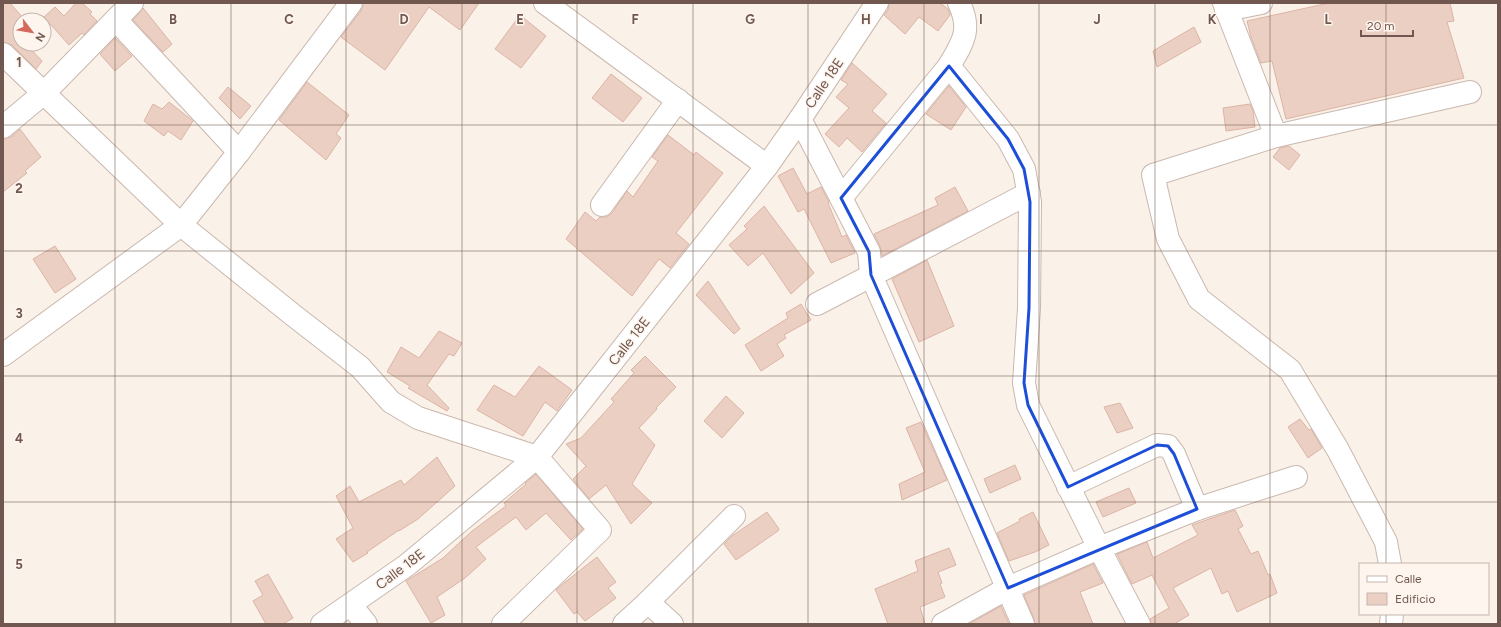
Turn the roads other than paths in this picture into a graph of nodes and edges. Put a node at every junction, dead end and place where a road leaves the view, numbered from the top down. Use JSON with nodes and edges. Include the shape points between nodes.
{"nodes":[{"id":1,"x":132,"y":3,"type":"edge"},
{"id":2,"x":545,"y":3,"type":"edge"},
{"id":3,"x":877,"y":3,"type":"edge"},
{"id":4,"x":959,"y":3,"type":"edge"},
{"id":5,"x":1261,"y":3,"type":"edge"},
{"id":6,"x":1225,"y":6,"type":"edge"},
{"id":7,"x":342,"y":7,"type":"edge"},
{"id":8,"x":116,"y":20,"type":"junction"},
{"id":9,"x":3,"y":54,"type":"edge"},
{"id":10,"x":949,"y":66,"type":"junction"},
{"id":11,"x":1470,"y":92,"type":"dead end"},
{"id":12,"x":44,"y":93,"type":"junction"},
{"id":13,"x":678,"y":100,"type":"junction"},
{"id":14,"x":800,"y":119,"type":"junction"},
{"id":15,"x":3,"y":127,"type":"edge"},
{"id":16,"x":1276,"y":136,"type":"junction"},
{"id":17,"x":239,"y":152,"type":"junction"},
{"id":18,"x":767,"y":166,"type":"junction"},
{"id":19,"x":1029,"y":193,"type":"junction"},
{"id":20,"x":841,"y":198,"type":"junction"},
{"id":21,"x":602,"y":205,"type":"dead end"},
{"id":22,"x":181,"y":225,"type":"junction"},
{"id":23,"x":871,"y":275,"type":"junction"},
{"id":24,"x":817,"y":304,"type":"dead end"},
{"id":25,"x":3,"y":355,"type":"edge"},
{"id":26,"x":537,"y":456,"type":"junction"},
{"id":27,"x":1296,"y":477,"type":"dead end"},
{"id":28,"x":1068,"y":487,"type":"junction"},
{"id":29,"x":1197,"y":510,"type":"junction"},
{"id":30,"x":734,"y":516,"type":"dead end"},
{"id":31,"x":1099,"y":548,"type":"junction"},
{"id":32,"x":1390,"y":563,"type":"edge"},
{"id":33,"x":1008,"y":588,"type":"junction"},
{"id":34,"x":648,"y":602,"type":"junction"},
{"id":35,"x":351,"y":605,"type":"junction"},
{"id":36,"x":322,"y":624,"type":"edge"},
{"id":37,"x":366,"y":624,"type":"edge"},
{"id":38,"x":502,"y":624,"type":"edge"},
{"id":39,"x":624,"y":624,"type":"edge"},
{"id":40,"x":672,"y":624,"type":"edge"},
{"id":41,"x":943,"y":624,"type":"edge"},
{"id":42,"x":1023,"y":624,"type":"edge"},
{"id":43,"x":1139,"y":624,"type":"edge"}],
"edges":[{"from":1,"to":8,"type":"street"},
{"from":2,"to":13,"type":"street"},
{"from":3,"to":14,"type":"street","name":"Calle 18E"},
{"from":4,"to":10,"type":"street","via":[[966,24],[963,42]]},
{"from":5,"to":6,"type":"street"},
{"from":6,"to":16,"type":"street"},
{"from":7,"to":17,"type":"street"},
{"from":8,"to":12,"type":"street"},
{"from":8,"to":17,"type":"street"},
{"from":9,"to":12,"type":"street"},
{"from":10,"to":19,"type":"street","via":[[1008,139],[1024,169]]},
{"from":10,"to":20,"type":"street"},
{"from":11,"to":16,"type":"street"},
{"from":12,"to":15,"type":"street"},
{"from":12,"to":22,"type":"street"},
{"from":13,"to":18,"type":"street"},
{"from":13,"to":21,"type":"street"},
{"from":14,"to":18,"type":"street","name":"Calle 18E"},
{"from":14,"to":20,"type":"street"},
{"from":16,"to":32,"type":"street","via":[[1153,175],[1168,239],[1199,299],[1290,370],[1338,450],[1386,542]]},
{"from":17,"to":22,"type":"street"},
{"from":18,"to":26,"type":"street","name":"Calle 18E"},
{"from":19,"to":23,"type":"street"},
{"from":19,"to":28,"type":"street","via":[[1029,308],[1024,383],[1028,405]]},
{"from":20,"to":23,"type":"street","via":[[868,252]]},
{"from":22,"to":25,"type":"street"},
{"from":22,"to":26,"type":"street","via":[[360,367],[391,402],[418,418]]},
{"from":23,"to":24,"type":"street"},
{"from":23,"to":33,"type":"street"},
{"from":26,"to":35,"type":"street","name":"Calle 18E","via":[[408,565]]},
{"from":26,"to":38,"type":"street","via":[[600,530]]},
{"from":27,"to":29,"type":"street"},
{"from":28,"to":29,"type":"street","via":[[1157,445],[1168,446],[1174,454]]},
{"from":28,"to":31,"type":"street"},
{"from":29,"to":31,"type":"street"},
{"from":30,"to":34,"type":"street"},
{"from":31,"to":33,"type":"street"},
{"from":31,"to":43,"type":"street"},
{"from":33,"to":41,"type":"street"},
{"from":33,"to":42,"type":"street"},
{"from":34,"to":39,"type":"street"},
{"from":34,"to":40,"type":"street"},
{"from":35,"to":36,"type":"street","name":"Calle 18E"},
{"from":35,"to":37,"type":"street"}]}
